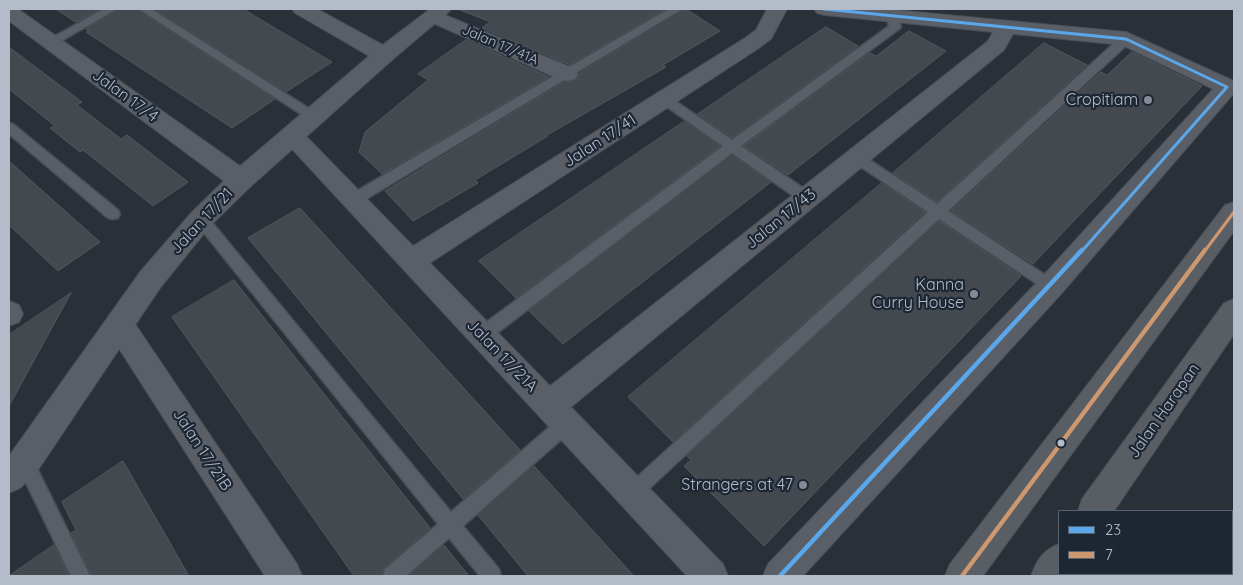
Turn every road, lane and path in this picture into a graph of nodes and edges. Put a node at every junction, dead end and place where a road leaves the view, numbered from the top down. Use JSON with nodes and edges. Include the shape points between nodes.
{"nodes":[{"id":1,"x":112,"y":9,"type":"edge"},
{"id":2,"x":144,"y":9,"type":"edge"},
{"id":3,"x":302,"y":9,"type":"edge"},
{"id":4,"x":677,"y":9,"type":"edge"},
{"id":5,"x":776,"y":9,"type":"edge"},
{"id":6,"x":824,"y":9,"type":"edge"},
{"id":7,"x":9,"y":12,"type":"edge"},
{"id":8,"x":438,"y":12,"type":"edge"},
{"id":9,"x":892,"y":16,"type":"junction"},
{"id":10,"x":1006,"y":27,"type":"junction"},
{"id":11,"x":1126,"y":39,"type":"junction"},
{"id":12,"x":50,"y":42,"type":"junction"},
{"id":13,"x":384,"y":55,"type":"junction"},
{"id":14,"x":566,"y":74,"type":"junction"},
{"id":15,"x":664,"y":100,"type":"junction"},
{"id":16,"x":314,"y":117,"type":"junction"},
{"id":17,"x":9,"y":127,"type":"edge"},
{"id":18,"x":292,"y":136,"type":"junction"},
{"id":19,"x":732,"y":146,"type":"junction"},
{"id":20,"x":857,"y":158,"type":"junction"},
{"id":21,"x":241,"y":180,"type":"junction"},
{"id":22,"x":807,"y":198,"type":"junction"},
{"id":23,"x":353,"y":200,"type":"junction"},
{"id":24,"x":938,"y":211,"type":"junction"},
{"id":25,"x":1234,"y":212,"type":"edge"},
{"id":26,"x":113,"y":214,"type":"dead end"},
{"id":27,"x":201,"y":219,"type":"junction"},
{"id":28,"x":411,"y":261,"type":"junction"},
{"id":29,"x":1051,"y":286,"type":"junction"},
{"id":30,"x":1234,"y":311,"type":"edge"},
{"id":31,"x":118,"y":324,"type":"junction"},
{"id":32,"x":482,"y":335,"type":"junction"},
{"id":33,"x":557,"y":415,"type":"junction"},
{"id":34,"x":17,"y":469,"type":"edge"},
{"id":35,"x":632,"y":493,"type":"junction"},
{"id":36,"x":1095,"y":510,"type":"edge"},
{"id":37,"x":451,"y":525,"type":"junction"},
{"id":38,"x":1058,"y":562,"type":"edge"},
{"id":39,"x":81,"y":576,"type":"edge"},
{"id":40,"x":285,"y":576,"type":"edge"},
{"id":41,"x":392,"y":576,"type":"edge"},
{"id":42,"x":492,"y":576,"type":"edge"},
{"id":43,"x":711,"y":576,"type":"edge"},
{"id":44,"x":780,"y":576,"type":"edge"},
{"id":45,"x":962,"y":576,"type":"edge"},
{"id":46,"x":1048,"y":576,"type":"edge"}],
"edges":[{"from":1,"to":12,"type":"lane"},
{"from":2,"to":16,"type":"lane"},
{"from":3,"to":13,"type":"street"},
{"from":4,"to":14,"type":"lane"},
{"from":5,"to":15,"type":"street","name":"Jalan 17/41","via":[[764,34]]},
{"from":6,"to":9,"type":"street"},
{"from":7,"to":12,"type":"street","name":"Jalan 17/4"},
{"from":8,"to":13,"type":"street","name":"Jalan 17/21"},
{"from":8,"to":14,"type":"street","name":"Jalan 17/41A"},
{"from":9,"to":10,"type":"street"},
{"from":9,"to":19,"type":"lane","via":[[895,27]]},
{"from":10,"to":11,"type":"street"},
{"from":10,"to":20,"type":"street","name":"Jalan 17/43","via":[[996,45]]},
{"from":11,"to":24,"type":"lane"},
{"from":11,"to":29,"type":"street","via":[[1227,87]]},
{"from":12,"to":21,"type":"street","name":"Jalan 17/4"},
{"from":13,"to":16,"type":"street","name":"Jalan 17/21"},
{"from":14,"to":23,"type":"lane"},
{"from":15,"to":19,"type":"lane"},
{"from":15,"to":28,"type":"street","name":"Jalan 17/41"},
{"from":16,"to":18,"type":"street","name":"Jalan 17/21"},
{"from":17,"to":26,"type":"lane"},
{"from":18,"to":21,"type":"street","name":"Jalan 17/21"},
{"from":18,"to":23,"type":"street","name":"Jalan 17/21A"},
{"from":19,"to":22,"type":"lane"},
{"from":19,"to":32,"type":"lane"},
{"from":20,"to":22,"type":"street","name":"Jalan 17/43"},
{"from":20,"to":24,"type":"lane"},
{"from":21,"to":27,"type":"street","name":"Jalan 17/21"},
{"from":22,"to":33,"type":"street","name":"Jalan 17/43"},
{"from":23,"to":28,"type":"street","name":"Jalan 17/21A"},
{"from":24,"to":29,"type":"lane"},
{"from":24,"to":35,"type":"lane"},
{"from":25,"to":45,"type":"main road"},
{"from":27,"to":31,"type":"street","name":"Jalan 17/21"},
{"from":27,"to":37,"type":"lane"},
{"from":28,"to":32,"type":"street","name":"Jalan 17/21A"},
{"from":29,"to":44,"type":"street"},
{"from":30,"to":36,"type":"main road","name":"Jalan Harapan"},
{"from":31,"to":34,"type":"street","name":"Jalan 17/21"},
{"from":31,"to":40,"type":"street","name":"Jalan 17/21B"},
{"from":32,"to":33,"type":"street","name":"Jalan 17/21A"},
{"from":33,"to":35,"type":"street","name":"Jalan 17/21A"},
{"from":33,"to":37,"type":"lane"},
{"from":34,"to":39,"type":"lane"},
{"from":35,"to":43,"type":"street","name":"Jalan 17/21A"},
{"from":37,"to":41,"type":"lane"},
{"from":37,"to":42,"type":"lane"},
{"from":38,"to":46,"type":"main road"}]}
